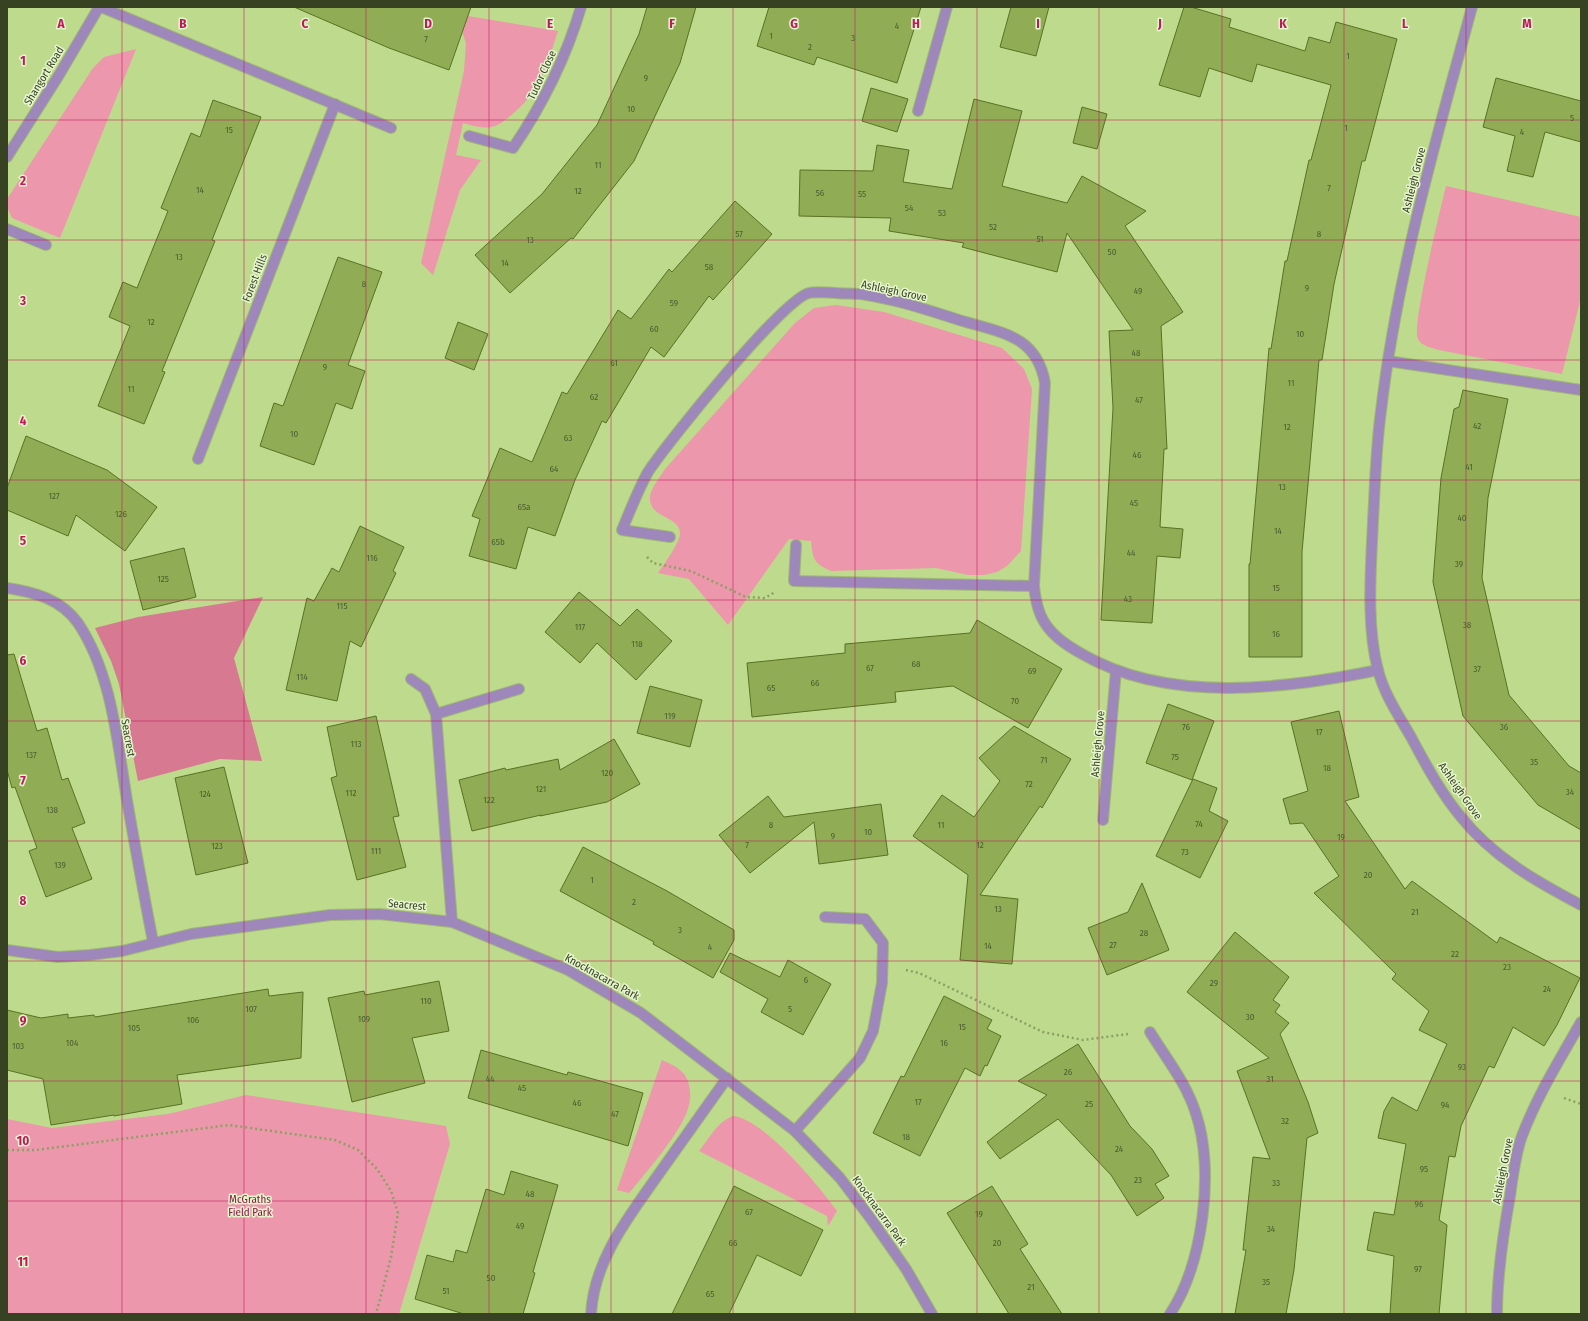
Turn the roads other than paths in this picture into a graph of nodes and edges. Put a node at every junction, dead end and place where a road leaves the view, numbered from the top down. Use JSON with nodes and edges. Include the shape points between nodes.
{"nodes":[{"id":1,"x":100,"y":7,"type":"edge"},
{"id":2,"x":581,"y":7,"type":"edge"},
{"id":3,"x":947,"y":7,"type":"edge"},
{"id":4,"x":1472,"y":7,"type":"edge"},
{"id":5,"x":335,"y":104,"type":"junction"},
{"id":6,"x":918,"y":111,"type":"dead end"},
{"id":7,"x":391,"y":128,"type":"dead end"},
{"id":8,"x":469,"y":136,"type":"dead end"},
{"id":9,"x":7,"y":157,"type":"edge"},
{"id":10,"x":7,"y":229,"type":"edge"},
{"id":11,"x":46,"y":245,"type":"dead end"},
{"id":12,"x":1388,"y":361,"type":"junction"},
{"id":13,"x":1581,"y":390,"type":"edge"},
{"id":14,"x":198,"y":459,"type":"dead end"},
{"id":15,"x":670,"y":537,"type":"dead end"},
{"id":16,"x":796,"y":545,"type":"dead end"},
{"id":17,"x":1034,"y":586,"type":"junction"},
{"id":18,"x":7,"y":588,"type":"edge"},
{"id":19,"x":1116,"y":670,"type":"junction"},
{"id":20,"x":1378,"y":670,"type":"junction"},
{"id":21,"x":411,"y":679,"type":"dead end"},
{"id":22,"x":519,"y":689,"type":"dead end"},
{"id":23,"x":436,"y":714,"type":"junction"},
{"id":24,"x":1103,"y":820,"type":"dead end"},
{"id":25,"x":1581,"y":905,"type":"edge"},
{"id":26,"x":825,"y":917,"type":"dead end"},
{"id":27,"x":452,"y":922,"type":"junction"},
{"id":28,"x":153,"y":942,"type":"junction"},
{"id":29,"x":7,"y":950,"type":"edge"},
{"id":30,"x":1581,"y":1022,"type":"edge"},
{"id":31,"x":1150,"y":1032,"type":"road end"},
{"id":32,"x":727,"y":1078,"type":"junction"},
{"id":33,"x":795,"y":1131,"type":"junction"},
{"id":34,"x":591,"y":1314,"type":"edge"},
{"id":35,"x":932,"y":1314,"type":"edge"},
{"id":36,"x":1170,"y":1314,"type":"edge"},
{"id":37,"x":1497,"y":1314,"type":"edge"}],
"edges":[{"from":1,"to":5,"type":"street"},
{"from":1,"to":9,"type":"street","name":"Shangort Road"},
{"from":2,"to":8,"type":"street","name":"Tudor Close","via":[[550,88],[513,148]]},
{"from":3,"to":6,"type":"street"},
{"from":4,"to":12,"type":"street","name":"Ashleigh Grove","via":[[1420,204]]},
{"from":5,"to":7,"type":"street"},
{"from":5,"to":14,"type":"street","name":"Forest Hills"},
{"from":10,"to":11,"type":"street"},
{"from":12,"to":13,"type":"street"},
{"from":12,"to":20,"type":"street","name":"Ashleigh Grove","via":[[1378,437],[1372,542],[1372,639]]},
{"from":15,"to":17,"type":"street","name":"Ashleigh Grove","via":[[622,530],[648,472],[676,434],[739,360],[782,313],[801,297],[810,293],[865,295],[910,305],[1010,335],[1038,358],[1045,383]]},
{"from":16,"to":17,"type":"street","via":[[794,581]]},
{"from":17,"to":19,"type":"street","name":"Ashleigh Grove","via":[[1041,616],[1057,638],[1092,660]]},
{"from":18,"to":28,"type":"street","name":"Seacrest","via":[[46,597],[61,607],[77,623],[100,668],[107,691]]},
{"from":19,"to":20,"type":"street","name":"Ashleigh Grove","via":[[1164,682],[1221,688],[1289,685]]},
{"from":19,"to":24,"type":"street","name":"Ashleigh Grove"},
{"from":20,"to":25,"type":"street","name":"Ashleigh Grove","via":[[1388,697],[1432,775],[1461,817],[1506,861],[1531,878]]},
{"from":21,"to":23,"type":"street","via":[[425,689]]},
{"from":22,"to":23,"type":"street"},
{"from":23,"to":27,"type":"street"},
{"from":26,"to":33,"type":"street","via":[[865,919],[883,943],[882,983],[873,1031],[860,1058]]},
{"from":27,"to":28,"type":"street","name":"Seacrest","via":[[380,914],[330,915],[238,927]]},
{"from":27,"to":32,"type":"street","name":"Knocknacarra Park","via":[[568,970],[641,1013]]},
{"from":28,"to":29,"type":"street","name":"Seacrest","via":[[122,951],[77,956],[58,957]]},
{"from":30,"to":37,"type":"street","name":"Ashleigh Grove","via":[[1542,1091],[1518,1148],[1504,1227]]},
{"from":31,"to":36,"type":"street","via":[[1188,1094],[1203,1135],[1205,1155],[1203,1207],[1197,1244],[1179,1300]]},
{"from":32,"to":33,"type":"street","name":"Knocknacarra Park"},
{"from":32,"to":34,"type":"street","via":[[637,1205],[609,1251],[594,1288]]},
{"from":33,"to":35,"type":"street","name":"Knocknacarra Park","via":[[840,1178],[867,1213],[906,1269]]}]}
